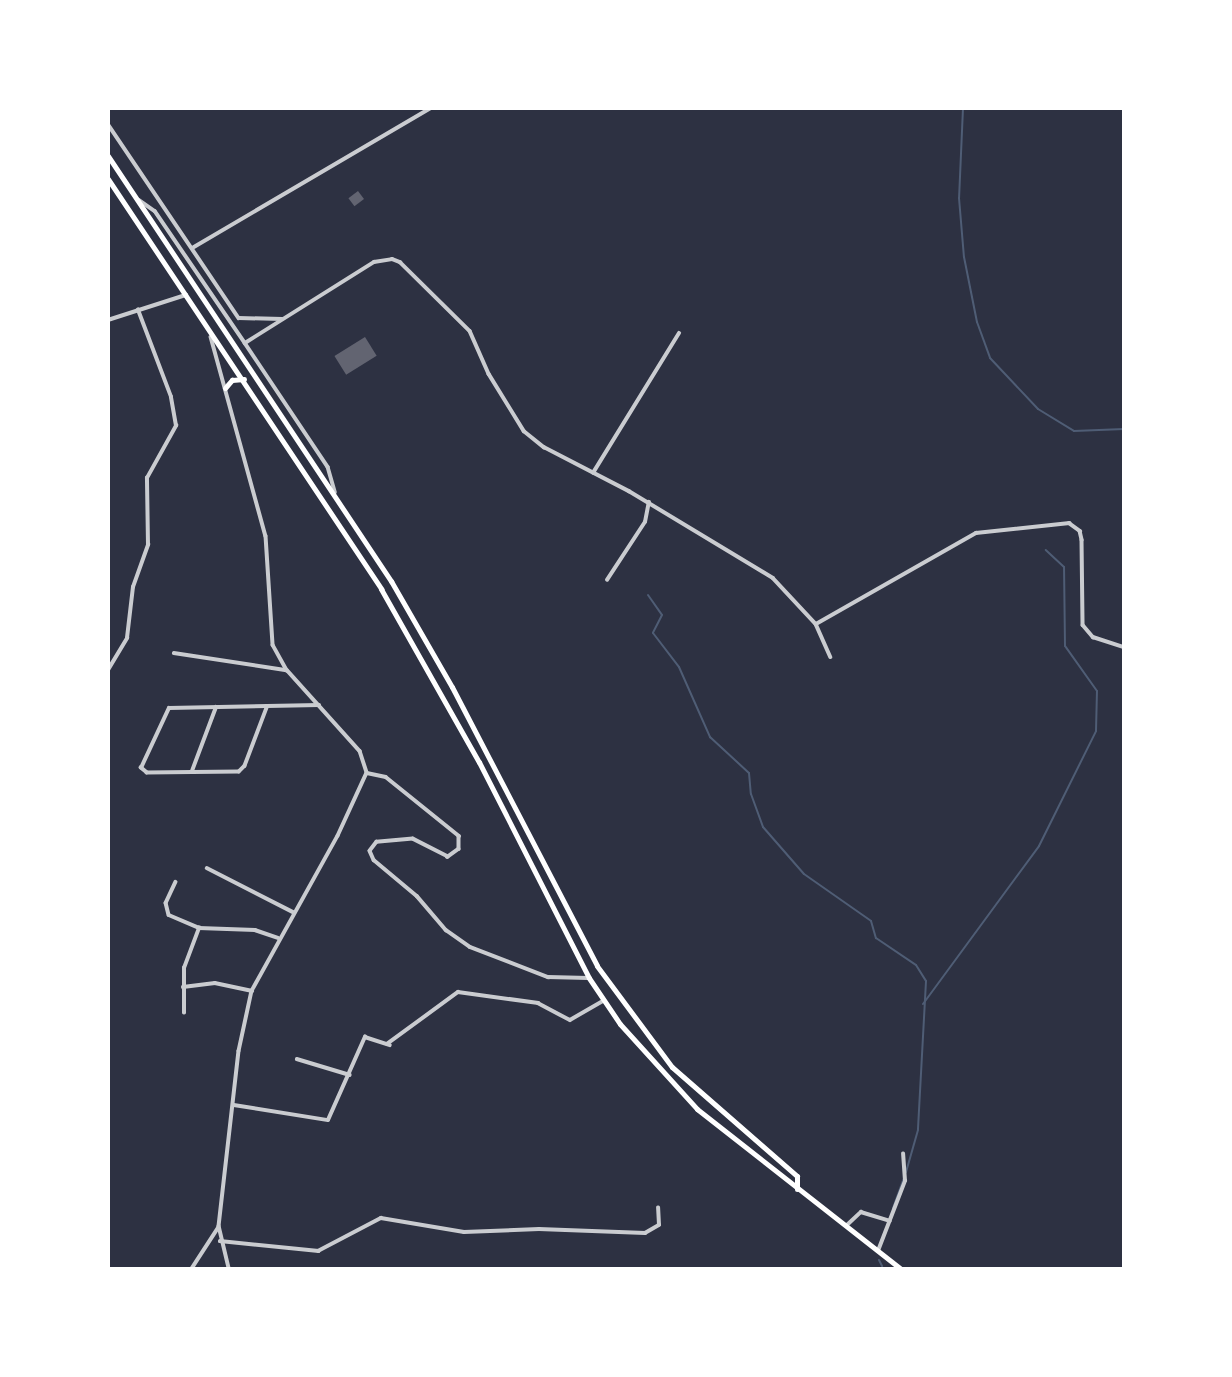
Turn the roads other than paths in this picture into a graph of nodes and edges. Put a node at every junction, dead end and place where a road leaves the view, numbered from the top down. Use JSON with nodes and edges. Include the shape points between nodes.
{"nodes":[{"id":1,"x":431,"y":108,"type":"edge"},
{"id":2,"x":108,"y":124,"type":"edge"},
{"id":3,"x":108,"y":156,"type":"edge"},
{"id":4,"x":108,"y":179,"type":"edge"},
{"id":5,"x":138,"y":200,"type":"junction"},
{"id":6,"x":194,"y":247,"type":"junction"},
{"id":7,"x":187,"y":294,"type":"junction"},
{"id":8,"x":138,"y":310,"type":"junction"},
{"id":9,"x":282,"y":319,"type":"junction"},
{"id":10,"x":108,"y":320,"type":"edge"},
{"id":11,"x":208,"y":325,"type":"junction"},
{"id":12,"x":679,"y":333,"type":"dead end"},
{"id":13,"x":245,"y":343,"type":"junction"},
{"id":14,"x":244,"y":379,"type":"junction"},
{"id":15,"x":225,"y":388,"type":"junction"},
{"id":16,"x":593,"y":473,"type":"junction"},
{"id":17,"x":335,"y":492,"type":"junction"},
{"id":18,"x":649,"y":502,"type":"junction"},
{"id":19,"x":607,"y":580,"type":"dead end"},
{"id":20,"x":816,"y":624,"type":"junction"},
{"id":21,"x":1124,"y":647,"type":"edge"},
{"id":22,"x":174,"y":653,"type":"dead end"},
{"id":23,"x":831,"y":657,"type":"dead end"},
{"id":24,"x":108,"y":670,"type":"edge"},
{"id":25,"x":287,"y":670,"type":"junction"},
{"id":26,"x":319,"y":705,"type":"junction"},
{"id":27,"x":216,"y":707,"type":"junction"},
{"id":28,"x":267,"y":708,"type":"junction"},
{"id":29,"x":192,"y":772,"type":"junction"},
{"id":30,"x":367,"y":773,"type":"junction"},
{"id":31,"x":207,"y":868,"type":"dead end"},
{"id":32,"x":176,"y":882,"type":"dead end"},
{"id":33,"x":293,"y":912,"type":"junction"},
{"id":34,"x":199,"y":928,"type":"junction"},
{"id":35,"x":278,"y":938,"type":"junction"},
{"id":36,"x":589,"y":978,"type":"junction"},
{"id":37,"x":183,"y":987,"type":"junction"},
{"id":38,"x":252,"y":991,"type":"junction"},
{"id":39,"x":604,"y":1001,"type":"junction"},
{"id":40,"x":184,"y":1013,"type":"dead end"},
{"id":41,"x":297,"y":1059,"type":"dead end"},
{"id":42,"x":350,"y":1074,"type":"junction"},
{"id":43,"x":234,"y":1105,"type":"junction"},
{"id":44,"x":903,"y":1154,"type":"dead end"},
{"id":45,"x":797,"y":1189,"type":"junction"},
{"id":46,"x":658,"y":1208,"type":"dead end"},
{"id":47,"x":890,"y":1221,"type":"junction"},
{"id":48,"x":219,"y":1226,"type":"junction"},
{"id":49,"x":846,"y":1227,"type":"junction"},
{"id":50,"x":220,"y":1241,"type":"junction"},
{"id":51,"x":878,"y":1252,"type":"junction"},
{"id":52,"x":892,"y":1262,"type":"junction"},
{"id":53,"x":192,"y":1269,"type":"edge"},
{"id":54,"x":229,"y":1269,"type":"edge"},
{"id":55,"x":887,"y":1269,"type":"edge"},
{"id":56,"x":900,"y":1269,"type":"edge"}],
"edges":[{"from":1,"to":6,"type":"street"},
{"from":2,"to":6,"type":"street"},
{"from":3,"to":5,"type":"highway"},
{"from":4,"to":7,"type":"highway"},
{"from":5,"to":13,"type":"street","via":[[155,211]]},
{"from":5,"to":17,"type":"highway"},
{"from":6,"to":9,"type":"street","via":[[239,318]]},
{"from":7,"to":8,"type":"street"},
{"from":7,"to":11,"type":"highway"},
{"from":8,"to":10,"type":"street"},
{"from":8,"to":24,"type":"street","via":[[171,397],[176,426],[146,478],[148,545],[133,587],[127,638]]},
{"from":9,"to":13,"type":"street"},
{"from":9,"to":16,"type":"street","via":[[382,258],[400,262],[470,331],[489,374],[524,431]]},
{"from":11,"to":14,"type":"highway"},
{"from":11,"to":15,"type":"street"},
{"from":12,"to":16,"type":"street"},
{"from":13,"to":17,"type":"street","via":[[328,467]]},
{"from":14,"to":15,"type":"highway","via":[[232,380]]},
{"from":14,"to":36,"type":"highway","via":[[381,589],[479,762]]},
{"from":15,"to":25,"type":"street","via":[[267,536],[271,636]]},
{"from":16,"to":18,"type":"street"},
{"from":17,"to":45,"type":"highway","via":[[452,687],[597,966],[672,1067],[797,1176]]},
{"from":18,"to":19,"type":"street","via":[[645,522]]},
{"from":18,"to":20,"type":"street","via":[[773,578]]},
{"from":20,"to":21,"type":"street","via":[[976,533],[1069,523],[1080,531],[1082,540],[1083,625],[1093,637]]},
{"from":20,"to":23,"type":"street"},
{"from":22,"to":25,"type":"street"},
{"from":25,"to":26,"type":"street"},
{"from":26,"to":28,"type":"street"},
{"from":26,"to":30,"type":"street","via":[[360,751]]},
{"from":27,"to":28,"type":"street"},
{"from":27,"to":29,"type":"street"},
{"from":27,"to":29,"type":"street","via":[[169,708],[141,764],[147,773]]},
{"from":28,"to":29,"type":"street","via":[[242,769]]},
{"from":30,"to":33,"type":"street","via":[[338,836]]},
{"from":30,"to":36,"type":"street","via":[[386,777],[459,836],[459,849],[448,857],[413,839],[377,842],[370,850],[374,860],[410,888],[446,930],[470,947],[548,977]]},
{"from":31,"to":33,"type":"street"},
{"from":32,"to":34,"type":"street","via":[[167,912]]},
{"from":33,"to":35,"type":"street"},
{"from":34,"to":35,"type":"street","via":[[255,930]]},
{"from":34,"to":37,"type":"street","via":[[184,968]]},
{"from":35,"to":38,"type":"street"},
{"from":36,"to":39,"type":"highway"},
{"from":37,"to":38,"type":"street","via":[[224,984]]},
{"from":37,"to":40,"type":"street"},
{"from":38,"to":43,"type":"street"},
{"from":39,"to":42,"type":"street","via":[[573,1020],[538,1003],[458,992],[388,1044],[365,1037]]},
{"from":39,"to":45,"type":"highway","via":[[670,1083]]},
{"from":41,"to":42,"type":"street"},
{"from":42,"to":43,"type":"street","via":[[328,1120]]},
{"from":43,"to":48,"type":"street"},
{"from":44,"to":47,"type":"street","via":[[906,1177]]},
{"from":45,"to":49,"type":"highway"},
{"from":46,"to":50,"type":"street","via":[[659,1225],[645,1233],[464,1232],[381,1218],[318,1251]]},
{"from":47,"to":49,"type":"street","via":[[861,1212]]},
{"from":47,"to":51,"type":"street"},
{"from":48,"to":50,"type":"street"},
{"from":48,"to":53,"type":"street"},
{"from":49,"to":51,"type":"highway"},
{"from":50,"to":54,"type":"street"},
{"from":51,"to":52,"type":"highway"},
{"from":52,"to":55,"type":"street"},
{"from":52,"to":56,"type":"highway"}]}
